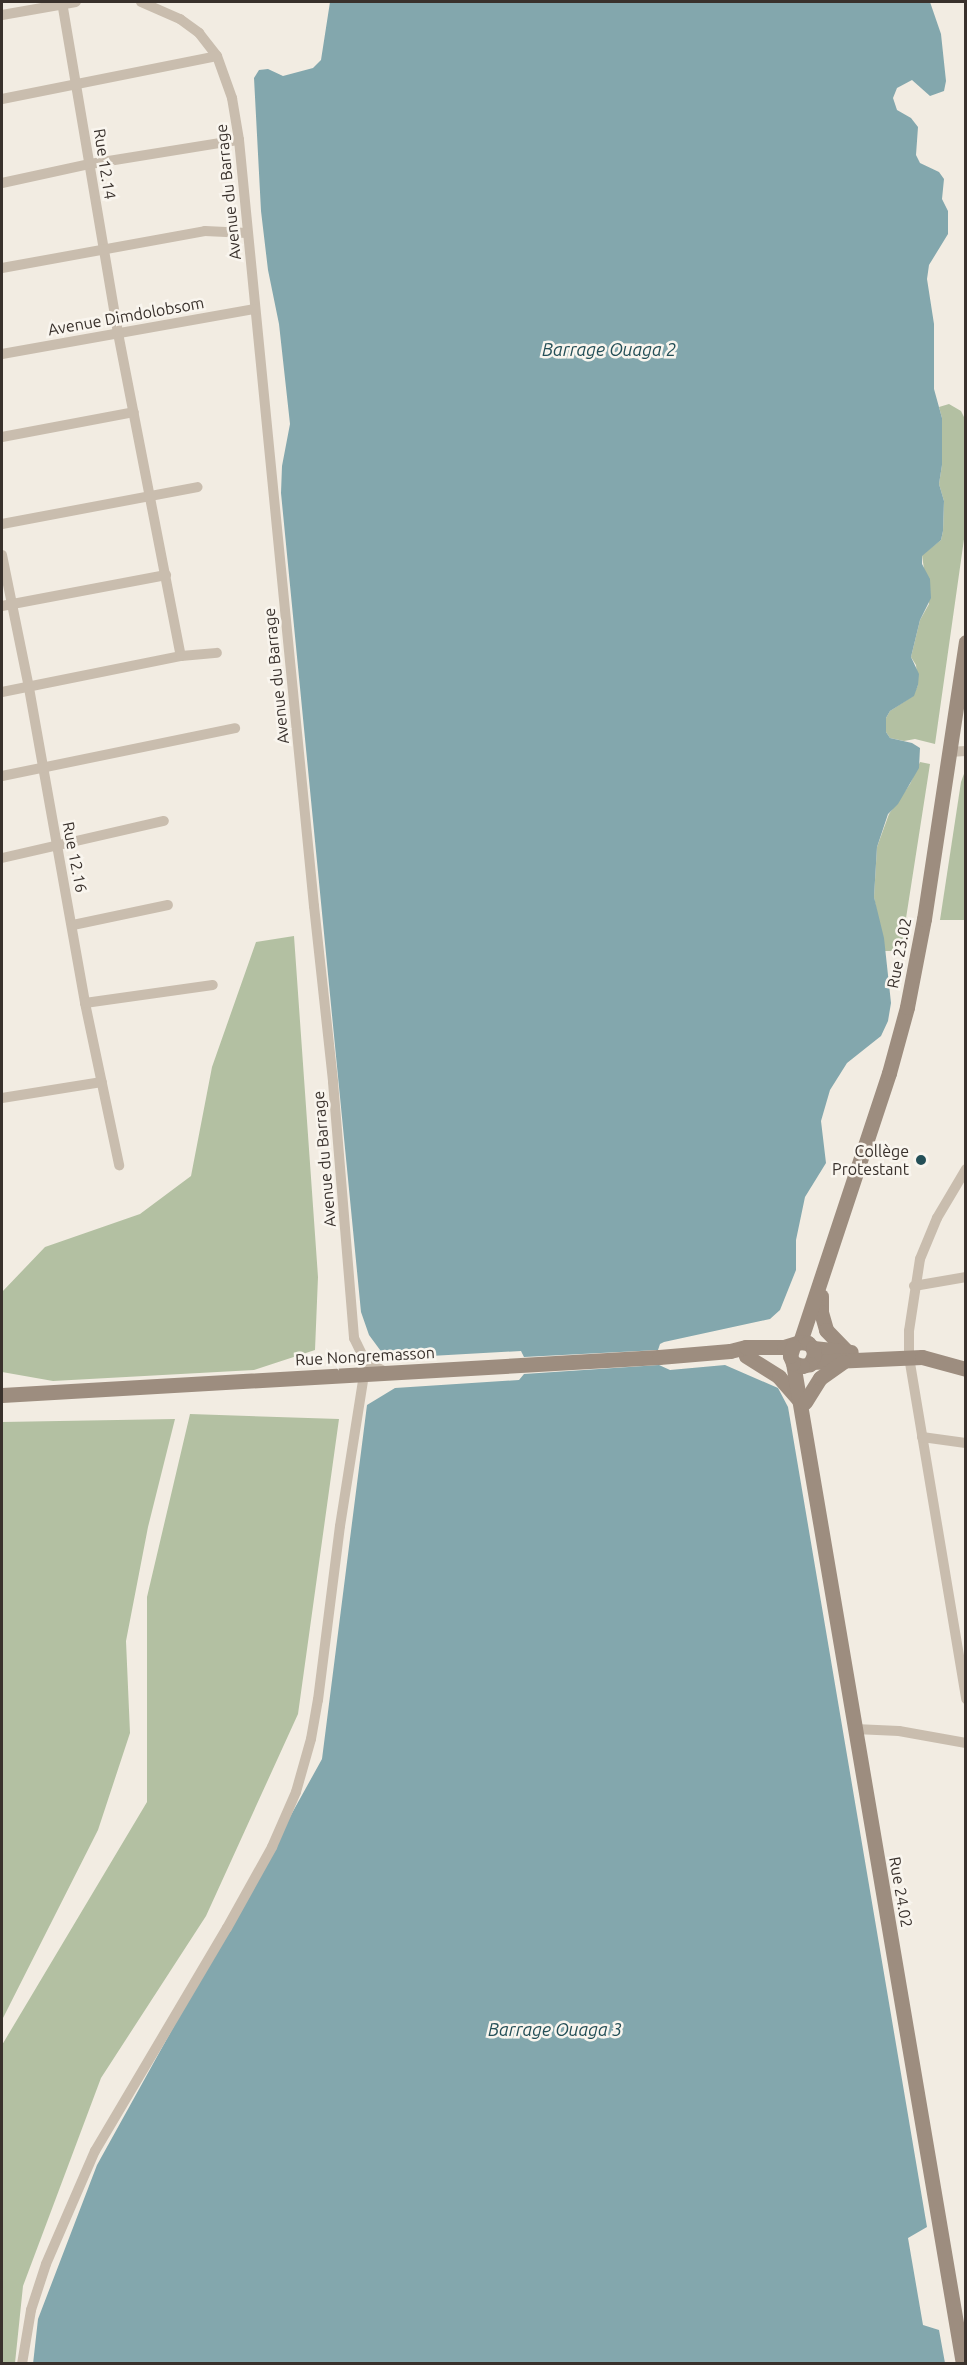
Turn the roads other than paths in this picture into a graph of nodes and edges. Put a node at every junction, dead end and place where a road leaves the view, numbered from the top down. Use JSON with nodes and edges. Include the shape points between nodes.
{"nodes":[{"id":1,"x":76,"y":2,"type":"edge"},
{"id":2,"x":141,"y":2,"type":"edge"},
{"id":3,"x":62,"y":3,"type":"edge"},
{"id":4,"x":2,"y":15,"type":"edge"},
{"id":5,"x":217,"y":56,"type":"junction"},
{"id":6,"x":77,"y":85,"type":"junction"},
{"id":7,"x":2,"y":99,"type":"edge"},
{"id":8,"x":239,"y":140,"type":"junction"},
{"id":9,"x":90,"y":165,"type":"junction"},
{"id":10,"x":2,"y":183,"type":"edge"},
{"id":11,"x":248,"y":233,"type":"junction"},
{"id":12,"x":104,"y":248,"type":"junction"},
{"id":13,"x":2,"y":268,"type":"edge"},
{"id":14,"x":255,"y":309,"type":"junction"},
{"id":15,"x":118,"y":333,"type":"junction"},
{"id":16,"x":2,"y":354,"type":"edge"},
{"id":17,"x":134,"y":412,"type":"junction"},
{"id":18,"x":2,"y":437,"type":"edge"},
{"id":19,"x":198,"y":487,"type":"dead end"},
{"id":20,"x":148,"y":496,"type":"junction"},
{"id":21,"x":2,"y":524,"type":"edge"},
{"id":22,"x":2,"y":555,"type":"edge"},
{"id":23,"x":166,"y":574,"type":"junction"},
{"id":24,"x":7,"y":605,"type":"edge"},
{"id":25,"x":966,"y":642,"type":"edge"},
{"id":26,"x":218,"y":653,"type":"dead end"},
{"id":27,"x":181,"y":656,"type":"junction"},
{"id":28,"x":29,"y":688,"type":"junction"},
{"id":29,"x":2,"y":692,"type":"edge"},
{"id":30,"x":235,"y":728,"type":"dead end"},
{"id":31,"x":966,"y":751,"type":"edge"},
{"id":32,"x":949,"y":753,"type":"junction"},
{"id":33,"x":42,"y":769,"type":"junction"},
{"id":34,"x":2,"y":776,"type":"edge"},
{"id":35,"x":164,"y":821,"type":"dead end"},
{"id":36,"x":57,"y":845,"type":"junction"},
{"id":37,"x":2,"y":858,"type":"edge"},
{"id":38,"x":168,"y":905,"type":"dead end"},
{"id":39,"x":73,"y":925,"type":"junction"},
{"id":40,"x":213,"y":985,"type":"dead end"},
{"id":41,"x":85,"y":1003,"type":"junction"},
{"id":42,"x":102,"y":1082,"type":"junction"},
{"id":43,"x":2,"y":1098,"type":"edge"},
{"id":44,"x":119,"y":1165,"type":"dead end"},
{"id":45,"x":966,"y":1169,"type":"edge"},
{"id":46,"x":828,"y":1260,"type":"junction"},
{"id":47,"x":966,"y":1276,"type":"edge"},
{"id":48,"x":914,"y":1286,"type":"junction"},
{"id":49,"x":821,"y":1296,"type":"junction"},
{"id":50,"x":730,"y":1351,"type":"junction"},
{"id":51,"x":802,"y":1354,"type":"junction"},
{"id":52,"x":746,"y":1356,"type":"junction"},
{"id":53,"x":847,"y":1356,"type":"junction"},
{"id":54,"x":909,"y":1356,"type":"junction"},
{"id":55,"x":966,"y":1369,"type":"edge"},
{"id":56,"x":390,"y":1373,"type":"junction"},
{"id":57,"x":364,"y":1375,"type":"junction"},
{"id":58,"x":2,"y":1395,"type":"edge"},
{"id":59,"x":802,"y":1402,"type":"junction"},
{"id":60,"x":922,"y":1437,"type":"junction"},
{"id":61,"x":966,"y":1443,"type":"edge"},
{"id":62,"x":963,"y":1668,"type":"edge"},
{"id":63,"x":966,"y":1699,"type":"edge"},
{"id":64,"x":855,"y":1729,"type":"junction"},
{"id":65,"x":966,"y":1743,"type":"edge"},
{"id":66,"x":960,"y":2318,"type":"edge"},
{"id":67,"x":22,"y":2364,"type":"edge"},
{"id":68,"x":963,"y":2364,"type":"edge"}],
"edges":[{"from":1,"to":3,"type":"street"},
{"from":2,"to":5,"type":"street","name":"Avenue du Barrage","via":[[180,19],[199,33]]},
{"from":3,"to":4,"type":"street"},
{"from":3,"to":6,"type":"street","name":"Rue 12.14"},
{"from":5,"to":6,"type":"street"},
{"from":5,"to":8,"type":"street","name":"Avenue du Barrage","via":[[232,98]]},
{"from":6,"to":7,"type":"street"},
{"from":6,"to":9,"type":"street","name":"Rue 12.14"},
{"from":8,"to":9,"type":"street"},
{"from":8,"to":11,"type":"street","name":"Avenue du Barrage"},
{"from":9,"to":10,"type":"street"},
{"from":9,"to":12,"type":"street","name":"Rue 12.14"},
{"from":11,"to":12,"type":"street","via":[[205,231]]},
{"from":11,"to":14,"type":"street","name":"Avenue du Barrage"},
{"from":12,"to":13,"type":"street"},
{"from":12,"to":15,"type":"street","name":"Rue 12.14"},
{"from":14,"to":15,"type":"street","name":"Avenue Dimdolobsom"},
{"from":14,"to":56,"type":"street","name":"Avenue du Barrage","via":[[333,1082],[354,1338],[365,1361]]},
{"from":15,"to":16,"type":"street","name":"Avenue Dimdolobsom"},
{"from":15,"to":17,"type":"street","name":"Rue 12.14"},
{"from":17,"to":18,"type":"street"},
{"from":17,"to":20,"type":"street","name":"Rue 12.14"},
{"from":19,"to":20,"type":"street"},
{"from":20,"to":21,"type":"street"},
{"from":20,"to":23,"type":"street","name":"Rue 12.14"},
{"from":22,"to":24,"type":"street","name":"Rue 12.16"},
{"from":23,"to":24,"type":"street"},
{"from":23,"to":27,"type":"street","name":"Rue 12.14"},
{"from":24,"to":28,"type":"street","name":"Rue 12.16"},
{"from":25,"to":32,"type":"street","name":"Rue 23.02"},
{"from":26,"to":27,"type":"street"},
{"from":27,"to":28,"type":"street"},
{"from":28,"to":29,"type":"street"},
{"from":28,"to":33,"type":"street","name":"Rue 12.16"},
{"from":30,"to":33,"type":"street"},
{"from":31,"to":32,"type":"street"},
{"from":32,"to":46,"type":"street","name":"Rue 23.02","via":[[907,1007]]},
{"from":33,"to":34,"type":"street"},
{"from":33,"to":36,"type":"street","name":"Rue 12.16"},
{"from":35,"to":36,"type":"street"},
{"from":36,"to":37,"type":"street"},
{"from":36,"to":39,"type":"street","name":"Rue 12.16"},
{"from":38,"to":39,"type":"street"},
{"from":39,"to":41,"type":"street","name":"Rue 12.16"},
{"from":40,"to":41,"type":"street"},
{"from":41,"to":42,"type":"street","name":"Rue 12.16"},
{"from":42,"to":43,"type":"street"},
{"from":42,"to":44,"type":"street","name":"Rue 12.16"},
{"from":45,"to":48,"type":"street","via":[[927,1240]]},
{"from":46,"to":49,"type":"street","name":"Rue 23.02"},
{"from":46,"to":51,"type":"street","name":"Rue 23.02"},
{"from":47,"to":48,"type":"street"},
{"from":48,"to":54,"type":"street"},
{"from":49,"to":51,"type":"street","name":"Rue 23.02"},
{"from":49,"to":53,"type":"street","via":[[820,1312],[826,1330]]},
{"from":50,"to":51,"type":"street","name":"Rue Nongremasson","via":[[746,1347]]},
{"from":50,"to":52,"type":"street","name":"Rue Nongremasson"},
{"from":50,"to":56,"type":"street","name":"Rue Nongremasson"},
{"from":51,"to":52,"type":"street","name":"Rue Nongremasson"},
{"from":51,"to":53,"type":"street","name":"Rue Nongremasson"},
{"from":51,"to":59,"type":"street","name":"Rue 24.02"},
{"from":52,"to":59,"type":"street","via":[[779,1377]]},
{"from":53,"to":54,"type":"street","name":"Rue Nongremasson"},
{"from":53,"to":59,"type":"street","via":[[820,1378]]},
{"from":54,"to":55,"type":"street","name":"Rue Nongremasson"},
{"from":54,"to":60,"type":"street"},
{"from":56,"to":57,"type":"street","name":"Rue Nongremasson"},
{"from":57,"to":58,"type":"street","name":"Rue Nongremasson"},
{"from":57,"to":67,"type":"street","via":[[318,1700],[296,1792],[238,1908],[95,2151],[46,2264],[31,2310]]},
{"from":59,"to":64,"type":"street","name":"Rue 24.02"},
{"from":60,"to":61,"type":"street"},
{"from":60,"to":62,"type":"street"},
{"from":62,"to":63,"type":"street"},
{"from":64,"to":65,"type":"street","via":[[898,1731]]},
{"from":64,"to":66,"type":"street","name":"Rue 24.02"},
{"from":66,"to":68,"type":"street","name":"Rue 24.02"}]}
